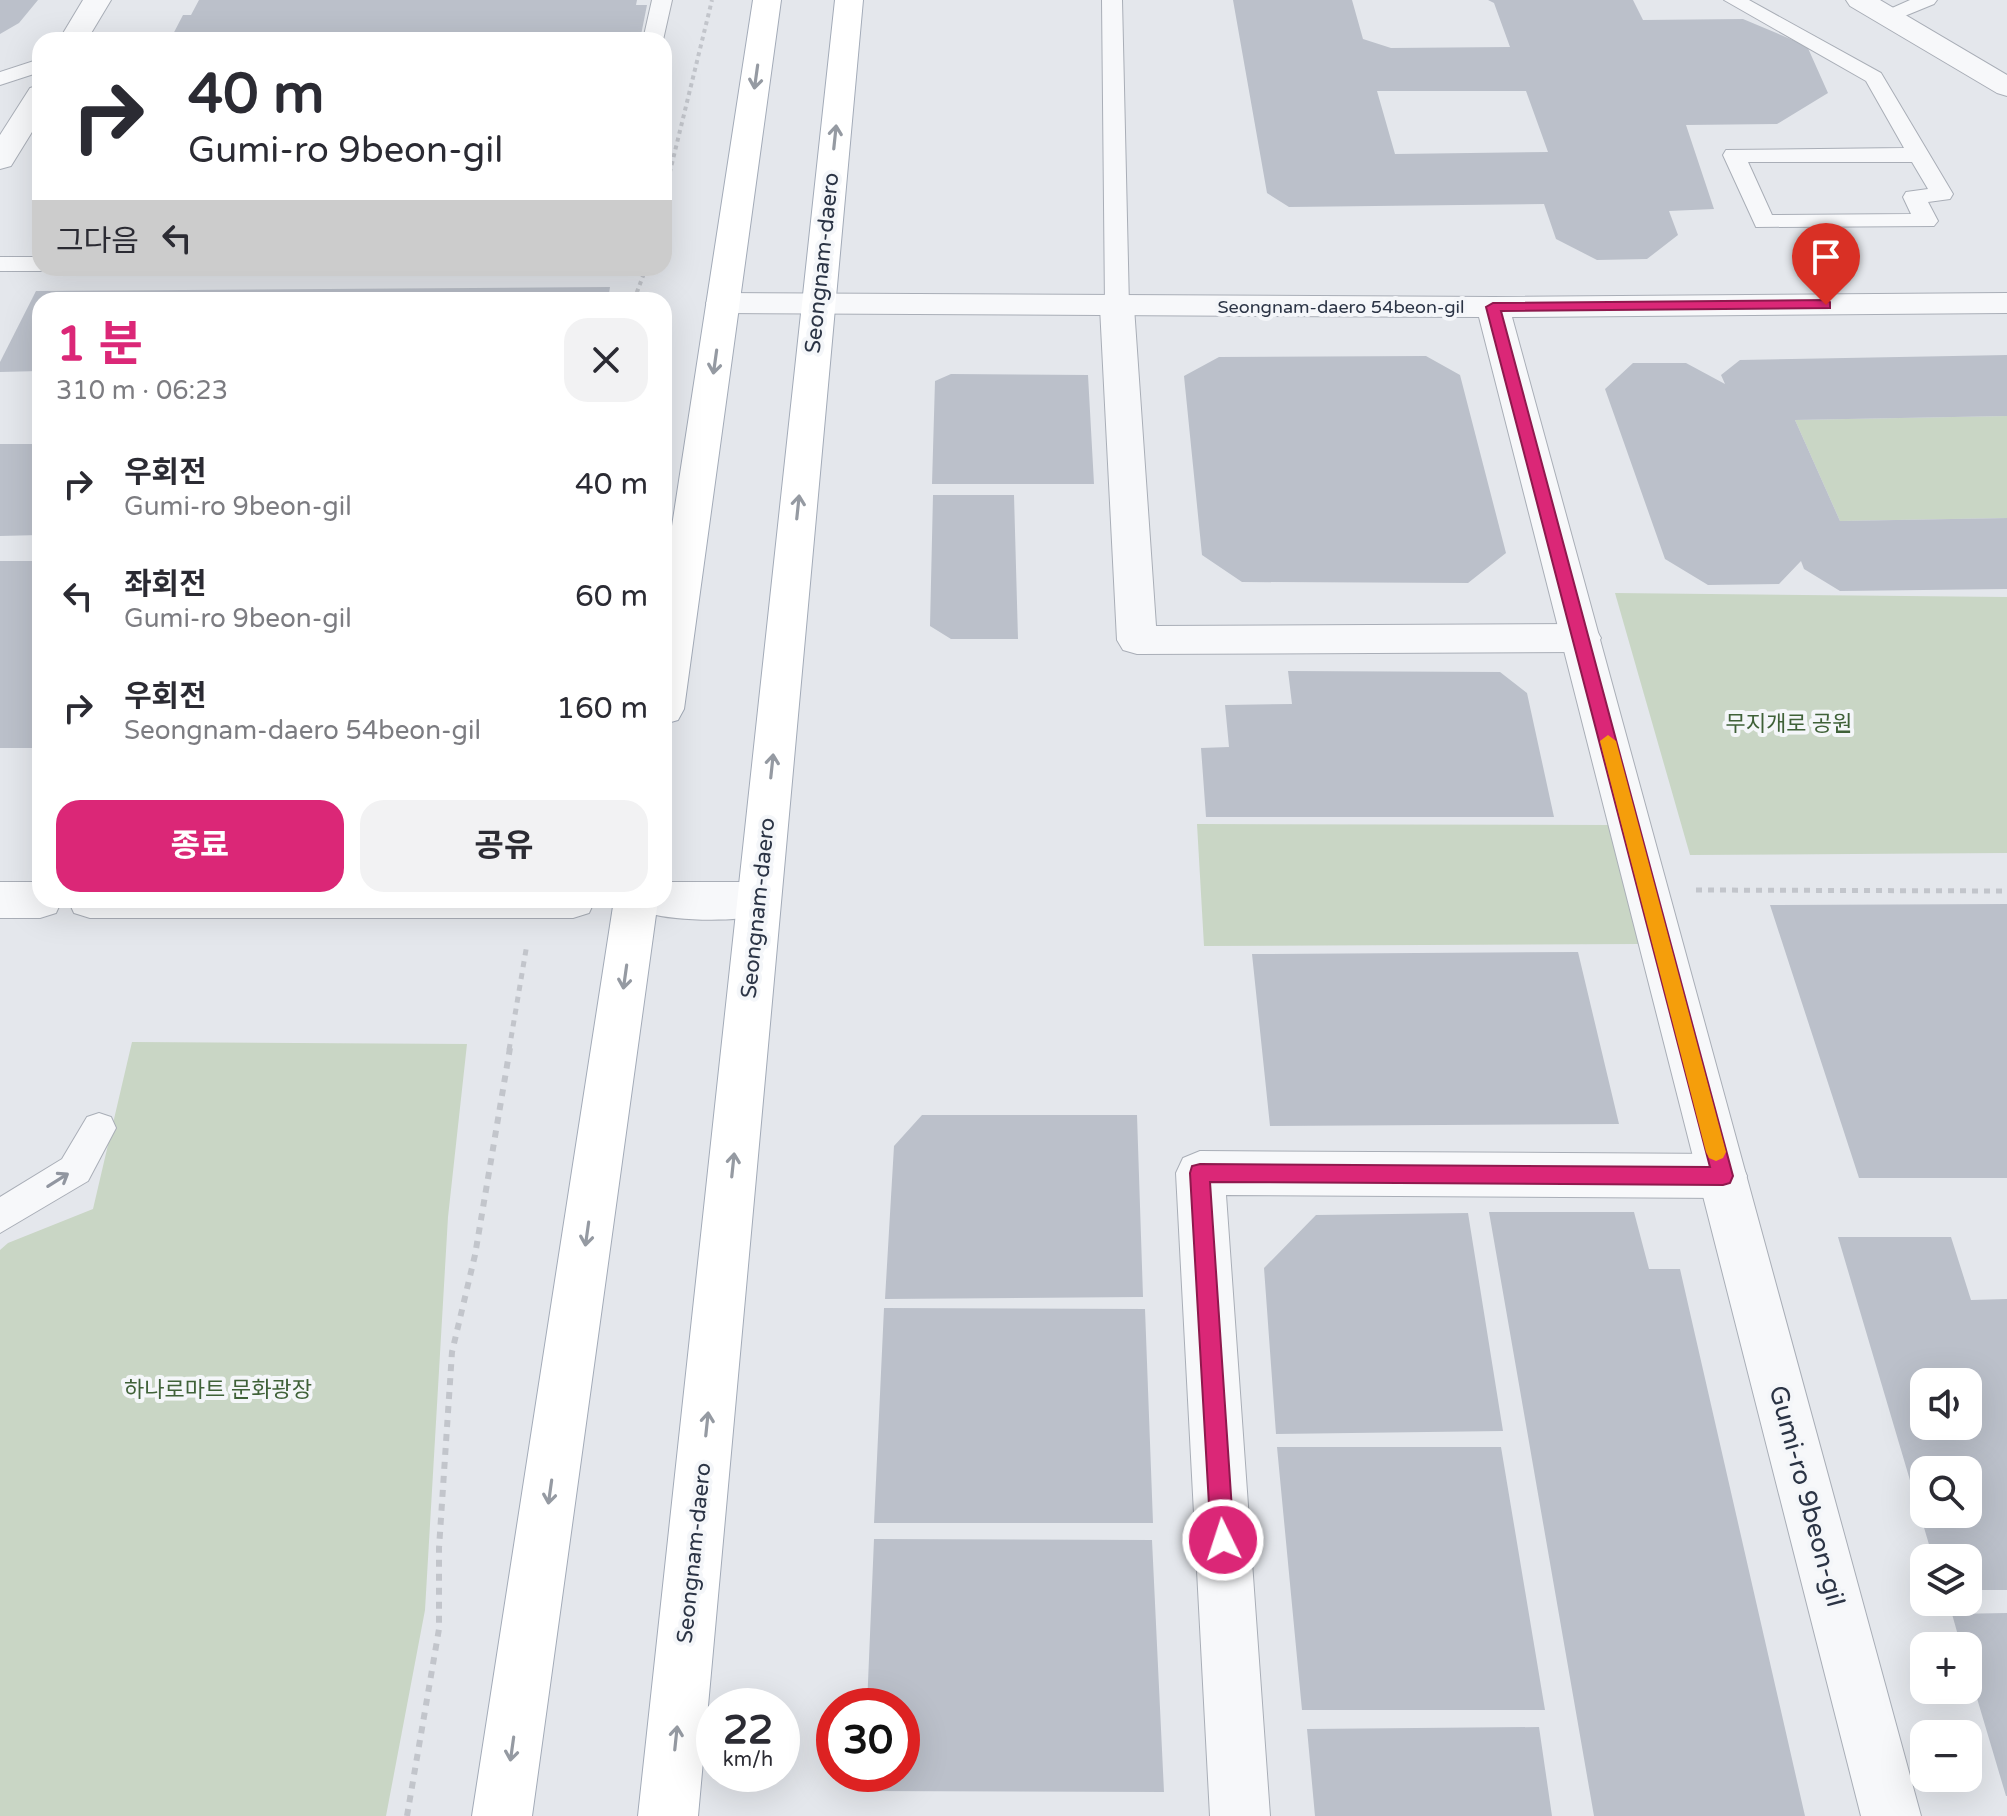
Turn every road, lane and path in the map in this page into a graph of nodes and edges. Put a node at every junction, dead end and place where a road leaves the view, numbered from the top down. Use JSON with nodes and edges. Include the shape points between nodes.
{"nodes":[{"id":1,"x":97,"y":0,"type":"edge"},
{"id":2,"x":662,"y":0,"type":"edge"},
{"id":3,"x":712,"y":0,"type":"edge"},
{"id":4,"x":767,"y":0,"type":"edge"},
{"id":5,"x":849,"y":0,"type":"edge"},
{"id":6,"x":1112,"y":0,"type":"edge"},
{"id":7,"x":1734,"y":0,"type":"edge"},
{"id":8,"x":1860,"y":0,"type":"edge"},
{"id":9,"x":1927,"y":0,"type":"edge"},
{"id":10,"x":1890,"y":16,"type":"junction"},
{"id":11,"x":78,"y":32,"type":"edge"},
{"id":12,"x":655,"y":32,"type":"edge"},
{"id":13,"x":32,"y":68,"type":"edge"},
{"id":14,"x":0,"y":79,"type":"edge"},
{"id":15,"x":2007,"y":87,"type":"edge"},
{"id":16,"x":32,"y":107,"type":"edge"},
{"id":17,"x":1919,"y":155,"type":"junction"},
{"id":18,"x":0,"y":160,"type":"edge"},
{"id":19,"x":672,"y":163,"type":"edge"},
{"id":20,"x":0,"y":264,"type":"edge"},
{"id":21,"x":32,"y":264,"type":"edge"},
{"id":22,"x":723,"y":303,"type":"junction"},
{"id":23,"x":2007,"y":303,"type":"edge"},
{"id":24,"x":818,"y":305,"type":"junction"},
{"id":25,"x":1117,"y":307,"type":"junction"},
{"id":26,"x":1493,"y":307,"type":"junction"},
{"id":27,"x":1581,"y":638,"type":"junction"},
{"id":28,"x":672,"y":654,"type":"edge"},
{"id":29,"x":1647,"y":890,"type":"junction"},
{"id":30,"x":2007,"y":891,"type":"edge"},
{"id":31,"x":0,"y":900,"type":"edge"},
{"id":32,"x":32,"y":900,"type":"edge"},
{"id":33,"x":672,"y":900,"type":"edge"},
{"id":34,"x":759,"y":900,"type":"junction"},
{"id":35,"x":533,"y":908,"type":"edge"},
{"id":36,"x":635,"y":908,"type":"edge"},
{"id":37,"x":99,"y":1128,"type":"dead end"},
{"id":38,"x":1723,"y":1176,"type":"junction"},
{"id":39,"x":0,"y":1217,"type":"edge"},
{"id":40,"x":407,"y":1816,"type":"edge"},
{"id":41,"x":502,"y":1816,"type":"edge"},
{"id":42,"x":668,"y":1816,"type":"edge"},
{"id":43,"x":1240,"y":1816,"type":"edge"},
{"id":44,"x":1891,"y":1816,"type":"edge"}],
"edges":[{"from":1,"to":11,"type":"street"},
{"from":2,"to":12,"type":"lane"},
{"from":3,"to":19,"type":"path"},
{"from":4,"to":22,"type":"main road","one_way":true},
{"from":24,"to":5,"type":"main road","name":"Seongnam-daero","one_way":true},
{"from":6,"to":25,"type":"lane"},
{"from":7,"to":17,"type":"lane","via":[[1874,77]]},
{"from":8,"to":10,"type":"street"},
{"from":9,"to":10,"type":"lane"},
{"from":10,"to":15,"type":"street"},
{"from":13,"to":14,"type":"lane"},
{"from":16,"to":18,"type":"street"},
{"from":17,"to":17,"type":"lane","via":[[1942,194],[1914,197],[1926,221],[1779,222],[1764,222],[1734,155]]},
{"from":20,"to":21,"type":"lane"},
{"from":22,"to":24,"type":"street","name":"Seongnam-daero 54beon-gil"},
{"from":22,"to":28,"type":"main road","one_way":true},
{"from":23,"to":26,"type":"street","name":"Seongnam-daero 54beon-gil"},
{"from":24,"to":25,"type":"street","name":"Seongnam-daero 54beon-gil"},
{"from":34,"to":24,"type":"main road","name":"Seongnam-daero","one_way":true},
{"from":25,"to":26,"type":"street","name":"Seongnam-daero 54beon-gil"},
{"from":25,"to":27,"type":"street","via":[[1137,640]]},
{"from":26,"to":27,"type":"street","name":"Gumi-ro 9beon-gil"},
{"from":27,"to":29,"type":"street","name":"Gumi-ro 9beon-gil"},
{"from":29,"to":30,"type":"path"},
{"from":29,"to":38,"type":"street","name":"Gumi-ro 9beon-gil"},
{"from":31,"to":32,"type":"street"},
{"from":33,"to":34,"type":"street"},
{"from":42,"to":34,"type":"main road","name":"Seongnam-daero","one_way":true},
{"from":35,"to":40,"type":"path","via":[[475,1255],[452,1352],[439,1629]]},
{"from":36,"to":41,"type":"main road","one_way":true},
{"from":39,"to":37,"type":"lane","one_way":true,"via":[[75,1170]]},
{"from":38,"to":43,"type":"street","via":[[1200,1173]]},
{"from":38,"to":44,"type":"street","name":"Gumi-ro 9beon-gil"}]}
